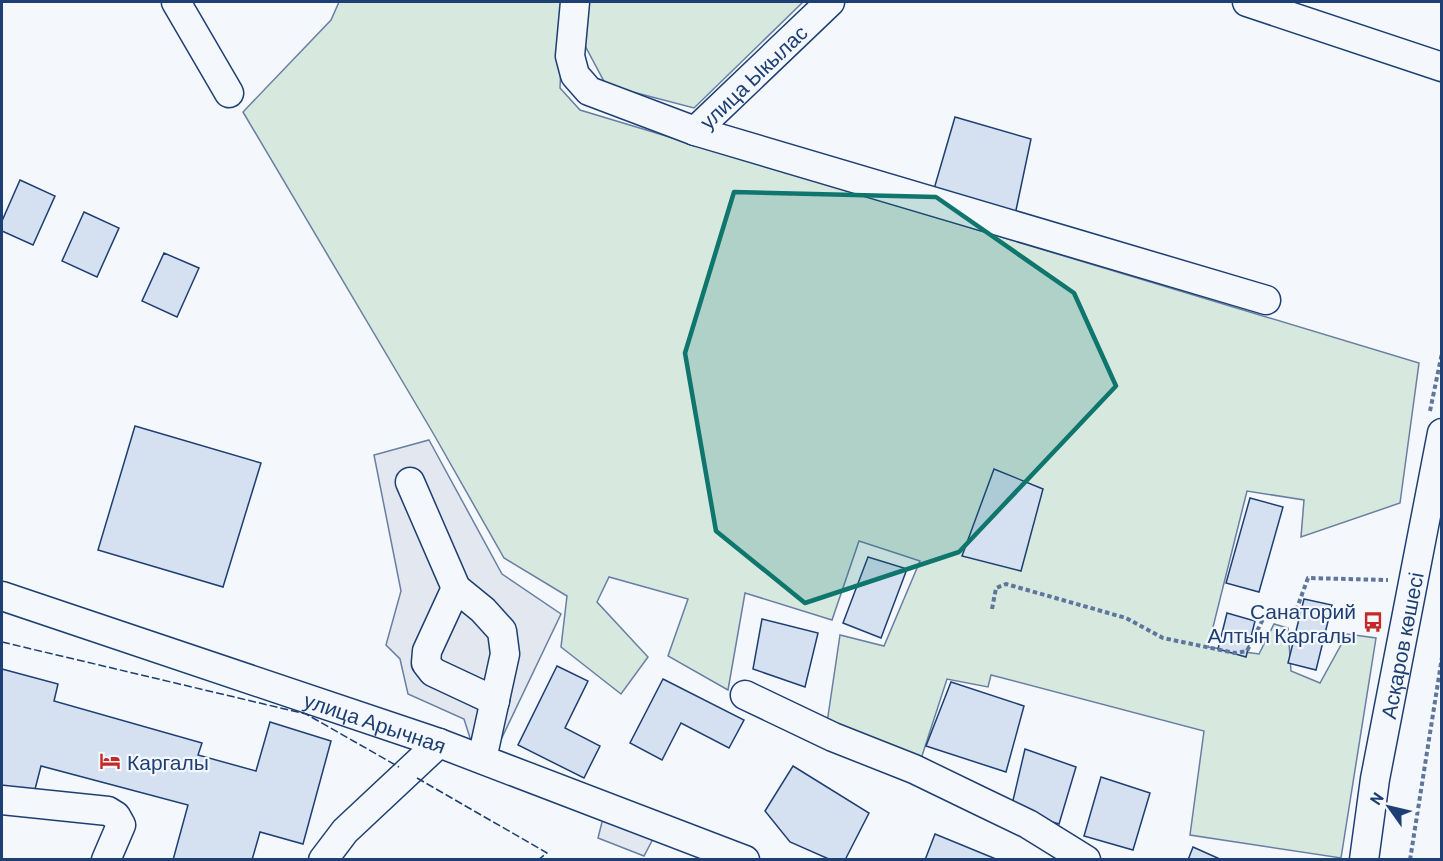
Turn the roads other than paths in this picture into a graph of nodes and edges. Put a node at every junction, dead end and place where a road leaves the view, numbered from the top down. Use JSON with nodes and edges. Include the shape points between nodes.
{"nodes":[{"id":1,"x":176,"y":2,"type":"edge"},
{"id":2,"x":575,"y":2,"type":"edge"},
{"id":3,"x":830,"y":2,"type":"edge"},
{"id":4,"x":1247,"y":2,"type":"edge"},
{"id":5,"x":1442,"y":67,"type":"edge"},
{"id":6,"x":229,"y":93,"type":"dead end"},
{"id":7,"x":695,"y":130,"type":"junction"},
{"id":8,"x":1266,"y":300,"type":"dead end"},
{"id":9,"x":1441,"y":444,"type":"edge"},
{"id":10,"x":410,"y":482,"type":"dead end"},
{"id":11,"x":456,"y":588,"type":"junction"},
{"id":12,"x":2,"y":596,"type":"edge"},
{"id":13,"x":745,"y":695,"type":"dead end"},
{"id":14,"x":495,"y":700,"type":"junction"},
{"id":15,"x":439,"y":743,"type":"junction"},
{"id":16,"x":482,"y":759,"type":"junction"},
{"id":17,"x":2,"y":800,"type":"edge"},
{"id":18,"x":106,"y":860,"type":"edge"},
{"id":19,"x":323,"y":860,"type":"edge"},
{"id":20,"x":745,"y":860,"type":"edge"},
{"id":21,"x":1086,"y":860,"type":"edge"},
{"id":22,"x":1364,"y":860,"type":"edge"}],
"edges":[{"from":1,"to":6,"type":"street"},
{"from":2,"to":7,"type":"street","name":"улица Ыкылас","via":[[570,56],[575,75],[589,91]]},
{"from":3,"to":7,"type":"street","name":"улица Ыкылас"},
{"from":4,"to":5,"type":"street"},
{"from":7,"to":8,"type":"street"},
{"from":9,"to":22,"type":"street","name":"Асқаров көшесі","via":[[1375,779]]},
{"from":10,"to":11,"type":"street"},
{"from":11,"to":14,"type":"street","via":[[502,631],[505,654]]},
{"from":11,"to":14,"type":"street","via":[[427,651],[426,663],[433,672]]},
{"from":12,"to":15,"type":"street","name":"улица Арычная"},
{"from":13,"to":21,"type":"street","via":[[1028,824]]},
{"from":14,"to":16,"type":"street"},
{"from":15,"to":16,"type":"street","name":"улица Арычная"},
{"from":15,"to":19,"type":"street","via":[[345,831]]},
{"from":16,"to":20,"type":"street","name":"улица Арычная"},
{"from":17,"to":18,"type":"street","via":[[116,816],[121,825]]}]}
